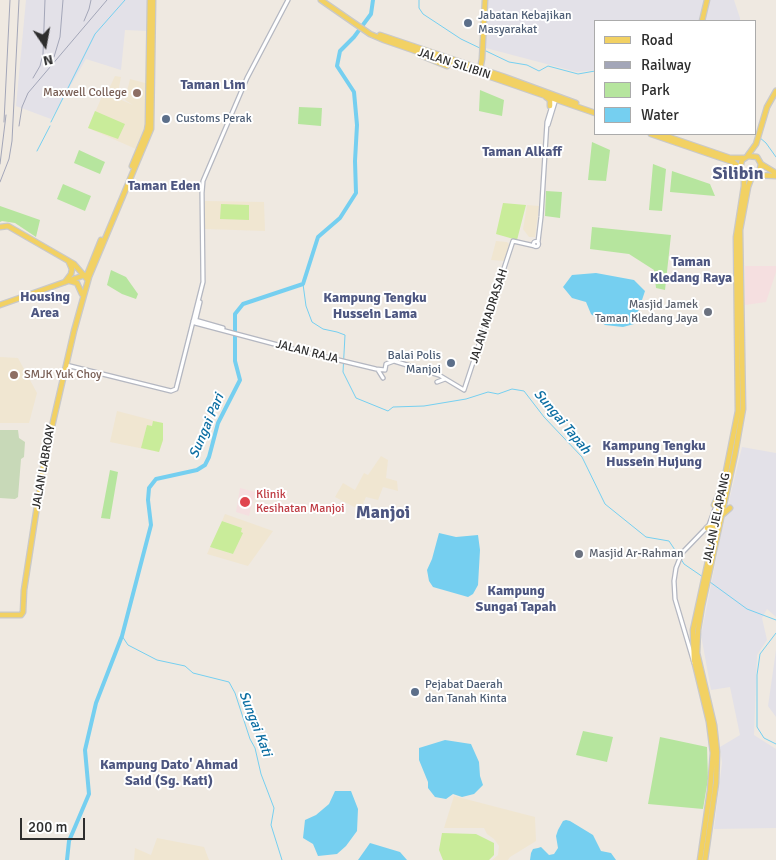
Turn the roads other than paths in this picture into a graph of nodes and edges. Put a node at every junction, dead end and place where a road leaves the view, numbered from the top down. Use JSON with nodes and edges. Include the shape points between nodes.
{"nodes":[{"id":1,"x":152,"y":0,"type":"edge"},
{"id":2,"x":288,"y":0,"type":"edge"},
{"id":3,"x":321,"y":0,"type":"edge"},
{"id":4,"x":326,"y":0,"type":"edge"},
{"id":5,"x":485,"y":0,"type":"edge"},
{"id":6,"x":707,"y":0,"type":"edge"},
{"id":7,"x":702,"y":20,"type":"edge"},
{"id":8,"x":355,"y":22,"type":"junction"},
{"id":9,"x":370,"y":32,"type":"junction"},
{"id":10,"x":400,"y":42,"type":"junction"},
{"id":11,"x":404,"y":47,"type":"junction"},
{"id":12,"x":440,"y":56,"type":"junction"},
{"id":13,"x":447,"y":64,"type":"junction"},
{"id":14,"x":478,"y":69,"type":"junction"},
{"id":15,"x":529,"y":86,"type":"junction"},
{"id":16,"x":776,"y":91,"type":"edge"},
{"id":17,"x":545,"y":96,"type":"junction"},
{"id":18,"x":555,"y":98,"type":"junction"},
{"id":19,"x":148,"y":100,"type":"junction"},
{"id":20,"x":576,"y":104,"type":"junction"},
{"id":21,"x":550,"y":106,"type":"junction"},
{"id":22,"x":152,"y":108,"type":"junction"},
{"id":23,"x":594,"y":111,"type":"edge"},
{"id":24,"x":594,"y":111,"type":"edge"},
{"id":25,"x":148,"y":122,"type":"junction"},
{"id":26,"x":548,"y":125,"type":"junction"},
{"id":27,"x":655,"y":135,"type":"edge"},
{"id":28,"x":662,"y":135,"type":"edge"},
{"id":29,"x":674,"y":140,"type":"junction"},
{"id":30,"x":757,"y":144,"type":"junction"},
{"id":31,"x":692,"y":146,"type":"junction"},
{"id":32,"x":745,"y":157,"type":"junction"},
{"id":33,"x":756,"y":157,"type":"junction"},
{"id":34,"x":761,"y":164,"type":"junction"},
{"id":35,"x":740,"y":168,"type":"junction"},
{"id":36,"x":744,"y":174,"type":"junction"},
{"id":37,"x":776,"y":174,"type":"edge"},
{"id":38,"x":754,"y":176,"type":"junction"},
{"id":39,"x":119,"y":198,"type":"junction"},
{"id":40,"x":119,"y":206,"type":"junction"},
{"id":41,"x":110,"y":219,"type":"junction"},
{"id":42,"x":1,"y":227,"type":"edge"},
{"id":43,"x":69,"y":261,"type":"junction"},
{"id":44,"x":74,"y":264,"type":"junction"},
{"id":45,"x":92,"y":265,"type":"junction"},
{"id":46,"x":87,"y":277,"type":"junction"},
{"id":47,"x":66,"y":282,"type":"junction"},
{"id":48,"x":82,"y":294,"type":"junction"},
{"id":49,"x":1,"y":304,"type":"edge"},
{"id":50,"x":742,"y":314,"type":"junction"},
{"id":51,"x":78,"y":317,"type":"junction"},
{"id":52,"x":747,"y":317,"type":"dead end"},
{"id":53,"x":195,"y":321,"type":"junction"},
{"id":54,"x":66,"y":365,"type":"junction"},
{"id":55,"x":376,"y":369,"type":"junction"},
{"id":56,"x":383,"y":378,"type":"dead end"},
{"id":57,"x":448,"y":380,"type":"junction"},
{"id":58,"x":437,"y":382,"type":"dead end"},
{"id":59,"x":467,"y":384,"type":"junction"},
{"id":60,"x":456,"y":385,"type":"junction"},
{"id":61,"x":725,"y":496,"type":"junction"},
{"id":62,"x":720,"y":505,"type":"junction"},
{"id":63,"x":722,"y":515,"type":"junction"},
{"id":64,"x":707,"y":528,"type":"junction"},
{"id":65,"x":714,"y":531,"type":"junction"},
{"id":66,"x":707,"y":574,"type":"junction"},
{"id":67,"x":24,"y":590,"type":"junction"},
{"id":68,"x":703,"y":590,"type":"junction"},
{"id":69,"x":0,"y":614,"type":"edge"},
{"id":70,"x":693,"y":643,"type":"junction"},
{"id":71,"x":697,"y":653,"type":"junction"},
{"id":72,"x":694,"y":663,"type":"junction"},
{"id":73,"x":700,"y":860,"type":"edge"},
{"id":74,"x":704,"y":860,"type":"edge"}],
"edges":[{"from":1,"to":19,"type":"main road"},
{"from":1,"to":22,"type":"main road"},
{"from":2,"to":53,"type":"street","via":[[247,78],[203,181],[204,271]]},
{"from":3,"to":8,"type":"main road","name":"JALAN SILIBIN"},
{"from":4,"to":8,"type":"main road","name":"JALAN SILIBIN"},
{"from":5,"to":14,"type":"main road","via":[[482,58]]},
{"from":6,"to":7,"type":"main road"},
{"from":8,"to":9,"type":"main road","name":"JALAN SILIBIN"},
{"from":9,"to":10,"type":"main road","name":"JALAN SILIBIN"},
{"from":9,"to":11,"type":"main road","name":"JALAN SILIBIN"},
{"from":10,"to":11,"type":"main road"},
{"from":10,"to":12,"type":"main road","name":"JALAN SILIBIN"},
{"from":11,"to":13,"type":"main road","name":"JALAN SILIBIN"},
{"from":12,"to":13,"type":"main road"},
{"from":12,"to":14,"type":"main road","name":"JALAN SILIBIN"},
{"from":13,"to":14,"type":"main road","name":"JALAN SILIBIN"},
{"from":14,"to":15,"type":"main road","name":"JALAN SILIBIN"},
{"from":14,"to":17,"type":"main road","name":"JALAN SILIBIN"},
{"from":15,"to":18,"type":"main road"},
{"from":15,"to":20,"type":"main road","name":"JALAN SILIBIN"},
{"from":16,"to":30,"type":"main road"},
{"from":17,"to":18,"type":"main road","name":"JALAN SILIBIN"},
{"from":17,"to":21,"type":"main road","via":[[550,100]]},
{"from":18,"to":20,"type":"main road"},
{"from":18,"to":21,"type":"street"},
{"from":18,"to":23,"type":"main road","name":"JALAN SILIBIN"},
{"from":18,"to":26,"type":"street"},
{"from":19,"to":22,"type":"main road"},
{"from":19,"to":25,"type":"main road"},
{"from":20,"to":24,"type":"main road","name":"JALAN SILIBIN"},
{"from":21,"to":26,"type":"street"},
{"from":22,"to":25,"type":"main road"},
{"from":22,"to":40,"type":"main road","via":[[151,129]]},
{"from":25,"to":39,"type":"main road"},
{"from":26,"to":59,"type":"street","name":"JALAN MADRASAH","via":[[540,232],[535,243],[513,241]]},
{"from":27,"to":29,"type":"main road"},
{"from":28,"to":29,"type":"main road"},
{"from":29,"to":31,"type":"main road"},
{"from":30,"to":32,"type":"main road"},
{"from":30,"to":33,"type":"main road"},
{"from":31,"to":32,"type":"main road","via":[[734,159]]},
{"from":31,"to":35,"type":"main road","via":[[733,162]]},
{"from":32,"to":33,"type":"main road"},
{"from":32,"to":35,"type":"main road"},
{"from":33,"to":34,"type":"main road"},
{"from":34,"to":37,"type":"main road"},
{"from":34,"to":38,"type":"main road"},
{"from":35,"to":36,"type":"main road"},
{"from":36,"to":38,"type":"main road"},
{"from":36,"to":62,"type":"main road","name":"JALAN JELAPANG","via":[[736,237],[738,411]]},
{"from":37,"to":38,"type":"main road"},
{"from":38,"to":50,"type":"main road","name":"JALAN JELAPANG","via":[[748,187],[740,230]]},
{"from":39,"to":40,"type":"main road"},
{"from":39,"to":41,"type":"main road"},
{"from":40,"to":41,"type":"main road"},
{"from":40,"to":45,"type":"main road"},
{"from":41,"to":45,"type":"main road"},
{"from":42,"to":43,"type":"main road","via":[[8,226]]},
{"from":43,"to":44,"type":"main road"},
{"from":43,"to":47,"type":"main road","via":[[72,272]]},
{"from":44,"to":45,"type":"main road","via":[[84,268]]},
{"from":44,"to":46,"type":"main road"},
{"from":45,"to":46,"type":"main road"},
{"from":45,"to":46,"type":"main road"},
{"from":46,"to":47,"type":"main road"},
{"from":46,"to":48,"type":"main road"},
{"from":46,"to":51,"type":"main road"},
{"from":47,"to":48,"type":"main road","via":[[77,283]]},
{"from":47,"to":49,"type":"main road"},
{"from":48,"to":51,"type":"main road"},
{"from":50,"to":52,"type":"main road"},
{"from":50,"to":61,"type":"main road","name":"JALAN JELAPANG","via":[[743,409]]},
{"from":51,"to":54,"type":"main road","name":"JALAN LABROAY"},
{"from":53,"to":54,"type":"street","via":[[174,391]]},
{"from":53,"to":55,"type":"street","name":"JALAN RAJA"},
{"from":54,"to":67,"type":"main road","name":"JALAN LABROAY","via":[[44,459]]},
{"from":55,"to":56,"type":"street"},
{"from":55,"to":57,"type":"street","name":"JALAN RAJA","via":[[383,370],[394,362]]},
{"from":57,"to":58,"type":"street"},
{"from":57,"to":60,"type":"street"},
{"from":59,"to":60,"type":"street"},
{"from":59,"to":60,"type":"street","name":"JALAN MADRASAH","via":[[466,391]]},
{"from":61,"to":62,"type":"main road","name":"JALAN JELAPANG"},
{"from":61,"to":63,"type":"main road","via":[[731,507]]},
{"from":62,"to":63,"type":"main road","name":"JALAN JELAPANG"},
{"from":62,"to":64,"type":"street","via":[[716,506]]},
{"from":62,"to":65,"type":"main road","name":"JALAN JELAPANG"},
{"from":63,"to":66,"type":"main road","name":"JALAN JELAPANG"},
{"from":64,"to":65,"type":"main road","via":[[712,527]]},
{"from":64,"to":72,"type":"street","via":[[682,553],[674,581],[675,599]]},
{"from":65,"to":66,"type":"main road","name":"JALAN JELAPANG"},
{"from":66,"to":68,"type":"main road","name":"JALAN JELAPANG"},
{"from":67,"to":69,"type":"main road","via":[[21,613]]},
{"from":67,"to":69,"type":"main road","name":"JALAN LABROAY","via":[[23,612],[19,615]]},
{"from":68,"to":70,"type":"main road","name":"JALAN JELAPANG"},
{"from":68,"to":71,"type":"main road","name":"JALAN JELAPANG"},
{"from":70,"to":71,"type":"main road"},
{"from":70,"to":72,"type":"main road","name":"JALAN JELAPANG"},
{"from":71,"to":72,"type":"main road"},
{"from":71,"to":74,"type":"main road","name":"JALAN JELAPANG","via":[[717,752],[716,783]]},
{"from":72,"to":73,"type":"main road","name":"JALAN JELAPANG","via":[[713,753]]}]}
